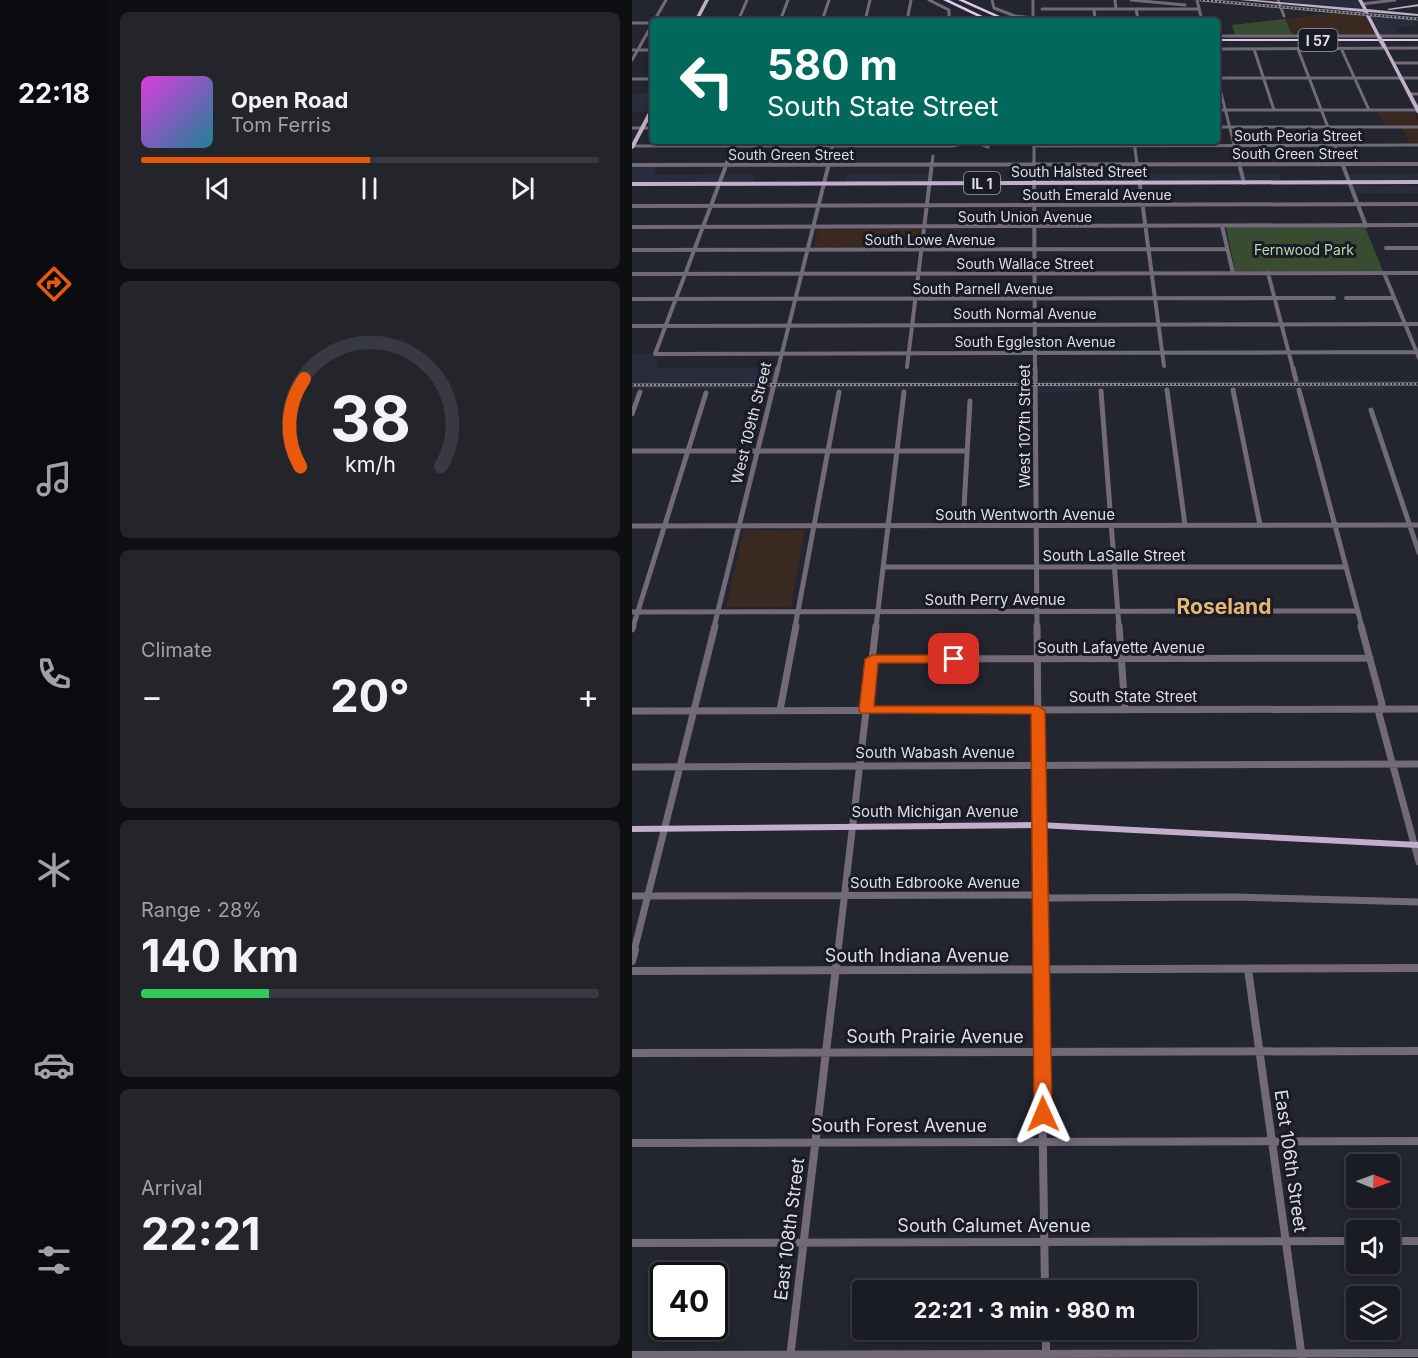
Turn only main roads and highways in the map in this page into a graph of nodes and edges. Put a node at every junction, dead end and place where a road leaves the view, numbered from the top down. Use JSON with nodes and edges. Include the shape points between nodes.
{"nodes":[{"id":1,"x":707,"y":0,"type":"edge"},
{"id":2,"x":945,"y":0,"type":"edge"},
{"id":3,"x":960,"y":0,"type":"edge"},
{"id":4,"x":1242,"y":0,"type":"edge"},
{"id":5,"x":1279,"y":2,"type":"edge"},
{"id":6,"x":1361,"y":2,"type":"edge"},
{"id":7,"x":1418,"y":5,"type":"edge"},
{"id":8,"x":1368,"y":11,"type":"junction"},
{"id":9,"x":1418,"y":15,"type":"edge"},
{"id":10,"x":698,"y":18,"type":"edge"},
{"id":11,"x":984,"y":18,"type":"edge"},
{"id":12,"x":1002,"y":18,"type":"edge"},
{"id":13,"x":1220,"y":42,"type":"edge"},
{"id":14,"x":1418,"y":42,"type":"edge"},
{"id":15,"x":1418,"y":111,"type":"edge"},
{"id":16,"x":650,"y":114,"type":"edge"},
{"id":17,"x":632,"y":147,"type":"edge"},
{"id":18,"x":1418,"y":183,"type":"edge"},
{"id":19,"x":632,"y":185,"type":"edge"},
{"id":20,"x":632,"y":829,"type":"edge"},
{"id":21,"x":1416,"y":845,"type":"edge"}],
"edges":[{"from":1,"to":10,"type":"main road"},
{"from":2,"to":11,"type":"highway"},
{"from":3,"to":12,"type":"highway"},
{"from":4,"to":5,"type":"main road"},
{"from":5,"to":8,"type":"main road"},
{"from":6,"to":8,"type":"main road"},
{"from":7,"to":8,"type":"main road"},
{"from":8,"to":9,"type":"main road"},
{"from":8,"to":15,"type":"main road","bridge":true},
{"from":13,"to":14,"type":"highway","number":"I 57"},
{"from":16,"to":17,"type":"main road"},
{"from":18,"to":19,"type":"main road","name":"South Halsted Street","number":"IL 1"},
{"from":20,"to":21,"type":"main road","name":"South Michigan Avenue","via":[[1039,825]]}]}
